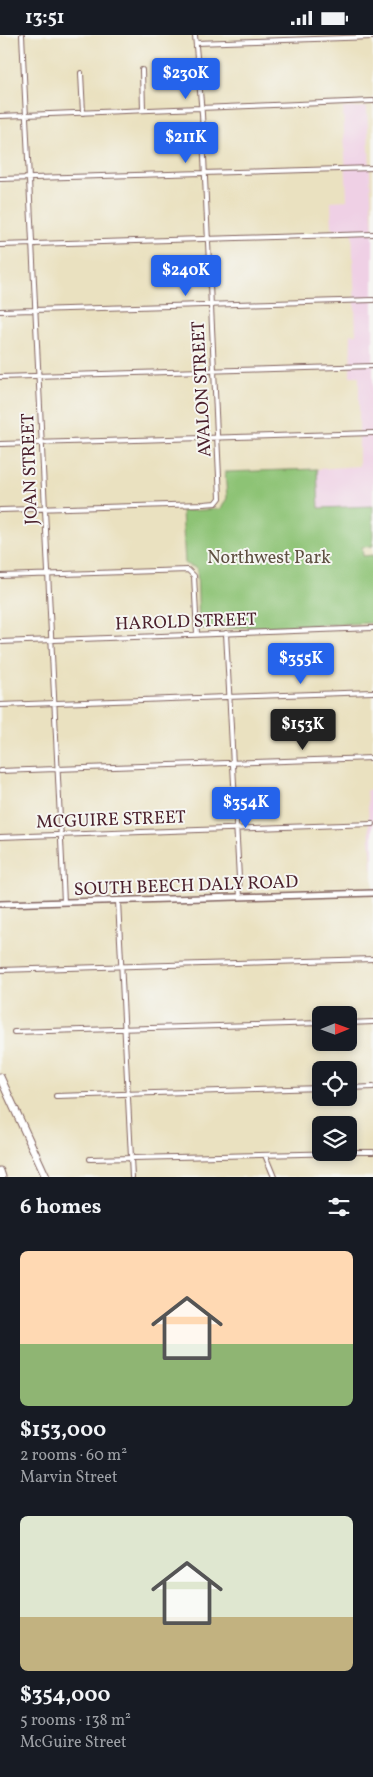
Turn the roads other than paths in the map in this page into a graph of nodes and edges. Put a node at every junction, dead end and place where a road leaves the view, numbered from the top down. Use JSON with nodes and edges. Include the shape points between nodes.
{"nodes":[{"id":1,"x":22,"y":35,"type":"edge"},
{"id":2,"x":195,"y":35,"type":"edge"},
{"id":3,"x":373,"y":37,"type":"edge"},
{"id":4,"x":196,"y":43,"type":"junction"},
{"id":5,"x":142,"y":70,"type":"dead end"},
{"id":6,"x":81,"y":73,"type":"dead end"},
{"id":7,"x":373,"y":101,"type":"edge"},
{"id":8,"x":202,"y":108,"type":"junction"},
{"id":9,"x":143,"y":110,"type":"junction"},
{"id":10,"x":83,"y":113,"type":"junction"},
{"id":11,"x":26,"y":115,"type":"junction"},
{"id":12,"x":0,"y":116,"type":"edge"},
{"id":13,"x":373,"y":168,"type":"edge"},
{"id":14,"x":205,"y":173,"type":"junction"},
{"id":15,"x":0,"y":179,"type":"edge"},
{"id":16,"x":29,"y":179,"type":"junction"},
{"id":17,"x":373,"y":235,"type":"edge"},
{"id":18,"x":208,"y":239,"type":"junction"},
{"id":19,"x":32,"y":244,"type":"junction"},
{"id":20,"x":0,"y":245,"type":"edge"},
{"id":21,"x":373,"y":300,"type":"edge"},
{"id":22,"x":211,"y":305,"type":"junction"},
{"id":23,"x":35,"y":310,"type":"junction"},
{"id":24,"x":0,"y":311,"type":"edge"},
{"id":25,"x":373,"y":366,"type":"edge"},
{"id":26,"x":214,"y":371,"type":"junction"},
{"id":27,"x":38,"y":376,"type":"junction"},
{"id":28,"x":0,"y":377,"type":"edge"},
{"id":29,"x":373,"y":433,"type":"edge"},
{"id":30,"x":217,"y":437,"type":"junction"},
{"id":31,"x":41,"y":443,"type":"junction"},
{"id":32,"x":0,"y":444,"type":"edge"},
{"id":33,"x":44,"y":508,"type":"junction"},
{"id":34,"x":0,"y":510,"type":"edge"},
{"id":35,"x":47,"y":575,"type":"junction"},
{"id":36,"x":0,"y":576,"type":"edge"},
{"id":37,"x":373,"y":628,"type":"edge"},
{"id":38,"x":226,"y":633,"type":"junction"},
{"id":39,"x":196,"y":634,"type":"junction"},
{"id":40,"x":50,"y":640,"type":"junction"},
{"id":41,"x":0,"y":642,"type":"edge"},
{"id":42,"x":373,"y":692,"type":"edge"},
{"id":43,"x":229,"y":696,"type":"junction"},
{"id":44,"x":53,"y":703,"type":"junction"},
{"id":45,"x":0,"y":705,"type":"edge"},
{"id":46,"x":373,"y":758,"type":"edge"},
{"id":47,"x":233,"y":762,"type":"junction"},
{"id":48,"x":57,"y":769,"type":"junction"},
{"id":49,"x":0,"y":771,"type":"edge"},
{"id":50,"x":373,"y":824,"type":"edge"},
{"id":51,"x":236,"y":828,"type":"junction"},
{"id":52,"x":60,"y":835,"type":"junction"},
{"id":53,"x":0,"y":837,"type":"edge"},
{"id":54,"x":373,"y":893,"type":"edge"},
{"id":55,"x":240,"y":897,"type":"junction"},
{"id":56,"x":118,"y":901,"type":"junction"},
{"id":57,"x":64,"y":903,"type":"junction"},
{"id":58,"x":0,"y":905,"type":"edge"},
{"id":59,"x":373,"y":959,"type":"edge"},
{"id":60,"x":121,"y":967,"type":"junction"},
{"id":61,"x":0,"y":970,"type":"edge"},
{"id":62,"x":373,"y":1022,"type":"edge"},
{"id":63,"x":312,"y":1023,"type":"edge"},
{"id":64,"x":358,"y":1023,"type":"edge"},
{"id":65,"x":124,"y":1028,"type":"junction"},
{"id":66,"x":14,"y":1032,"type":"dead end"},
{"id":67,"x":0,"y":1077,"type":"edge"},
{"id":68,"x":373,"y":1087,"type":"edge"},
{"id":69,"x":312,"y":1088,"type":"edge"},
{"id":70,"x":357,"y":1088,"type":"edge"},
{"id":71,"x":128,"y":1094,"type":"junction"},
{"id":72,"x":56,"y":1096,"type":"dead end"},
{"id":73,"x":357,"y":1152,"type":"edge"},
{"id":74,"x":373,"y":1152,"type":"edge"},
{"id":75,"x":312,"y":1154,"type":"edge"},
{"id":76,"x":265,"y":1155,"type":"junction"},
{"id":77,"x":131,"y":1158,"type":"junction"},
{"id":78,"x":90,"y":1159,"type":"dead end"},
{"id":79,"x":0,"y":1171,"type":"edge"},
{"id":80,"x":2,"y":1177,"type":"edge"},
{"id":81,"x":46,"y":1177,"type":"edge"},
{"id":82,"x":132,"y":1177,"type":"edge"},
{"id":83,"x":274,"y":1177,"type":"edge"}],
"edges":[{"from":1,"to":11,"type":"street","name":"JOAN STREET"},
{"from":2,"to":4,"type":"street","name":"AVALON STREET"},
{"from":3,"to":4,"type":"street"},
{"from":4,"to":8,"type":"street","name":"AVALON STREET"},
{"from":5,"to":9,"type":"street"},
{"from":6,"to":10,"type":"street"},
{"from":7,"to":8,"type":"street"},
{"from":8,"to":9,"type":"street"},
{"from":8,"to":14,"type":"street","name":"AVALON STREET"},
{"from":9,"to":10,"type":"street"},
{"from":10,"to":11,"type":"street"},
{"from":11,"to":12,"type":"street"},
{"from":11,"to":16,"type":"street","name":"JOAN STREET"},
{"from":13,"to":14,"type":"street"},
{"from":14,"to":16,"type":"street"},
{"from":14,"to":18,"type":"street","name":"AVALON STREET"},
{"from":15,"to":16,"type":"street"},
{"from":16,"to":19,"type":"street","name":"JOAN STREET"},
{"from":17,"to":18,"type":"street"},
{"from":18,"to":19,"type":"street"},
{"from":18,"to":22,"type":"street","name":"AVALON STREET"},
{"from":19,"to":20,"type":"street"},
{"from":19,"to":23,"type":"street","name":"JOAN STREET"},
{"from":21,"to":22,"type":"street"},
{"from":22,"to":23,"type":"street"},
{"from":22,"to":26,"type":"street","name":"AVALON STREET"},
{"from":23,"to":24,"type":"street"},
{"from":23,"to":27,"type":"street","name":"JOAN STREET"},
{"from":25,"to":26,"type":"street"},
{"from":26,"to":27,"type":"street"},
{"from":26,"to":30,"type":"street","name":"AVALON STREET"},
{"from":27,"to":28,"type":"street"},
{"from":27,"to":31,"type":"street","name":"JOAN STREET"},
{"from":29,"to":30,"type":"street"},
{"from":30,"to":31,"type":"street"},
{"from":30,"to":33,"type":"street","name":"AVALON STREET","via":[[218,501]]},
{"from":31,"to":32,"type":"street"},
{"from":31,"to":33,"type":"street","name":"JOAN STREET"},
{"from":33,"to":34,"type":"street"},
{"from":33,"to":35,"type":"street","name":"JOAN STREET"},
{"from":35,"to":36,"type":"street"},
{"from":35,"to":39,"type":"street","via":[[188,570],[194,576]]},
{"from":35,"to":40,"type":"street","name":"JOAN STREET"},
{"from":37,"to":38,"type":"street","name":"HAROLD STREET"},
{"from":38,"to":39,"type":"street","name":"HAROLD STREET"},
{"from":38,"to":43,"type":"street"},
{"from":39,"to":40,"type":"street","name":"HAROLD STREET"},
{"from":40,"to":41,"type":"street","name":"HAROLD STREET"},
{"from":40,"to":44,"type":"street","name":"JOAN STREET"},
{"from":42,"to":43,"type":"street"},
{"from":43,"to":44,"type":"street"},
{"from":43,"to":47,"type":"street"},
{"from":44,"to":45,"type":"street"},
{"from":44,"to":48,"type":"street","name":"JOAN STREET"},
{"from":46,"to":47,"type":"street"},
{"from":47,"to":48,"type":"street"},
{"from":47,"to":51,"type":"street"},
{"from":48,"to":49,"type":"street"},
{"from":48,"to":52,"type":"street","name":"JOAN STREET"},
{"from":50,"to":51,"type":"street","name":"MCGUIRE STREET"},
{"from":51,"to":52,"type":"street","name":"MCGUIRE STREET"},
{"from":51,"to":55,"type":"street"},
{"from":52,"to":53,"type":"street","name":"MCGUIRE STREET"},
{"from":52,"to":57,"type":"street","name":"JOAN STREET"},
{"from":54,"to":55,"type":"street","name":"SOUTH BEECH DALY ROAD"},
{"from":55,"to":56,"type":"street","name":"SOUTH BEECH DALY ROAD"},
{"from":56,"to":57,"type":"street","name":"SOUTH BEECH DALY ROAD"},
{"from":56,"to":60,"type":"street"},
{"from":57,"to":58,"type":"street","name":"SOUTH BEECH DALY ROAD"},
{"from":59,"to":60,"type":"street"},
{"from":60,"to":61,"type":"street"},
{"from":60,"to":65,"type":"street"},
{"from":62,"to":64,"type":"street"},
{"from":63,"to":65,"type":"street"},
{"from":65,"to":66,"type":"street"},
{"from":65,"to":71,"type":"street"},
{"from":67,"to":81,"type":"highway"},
{"from":68,"to":70,"type":"street"},
{"from":69,"to":71,"type":"street"},
{"from":71,"to":72,"type":"street"},
{"from":71,"to":77,"type":"street"},
{"from":73,"to":74,"type":"street"},
{"from":75,"to":76,"type":"street"},
{"from":76,"to":77,"type":"street"},
{"from":76,"to":83,"type":"street"},
{"from":77,"to":78,"type":"street"},
{"from":77,"to":82,"type":"street"},
{"from":79,"to":80,"type":"highway"}]}
